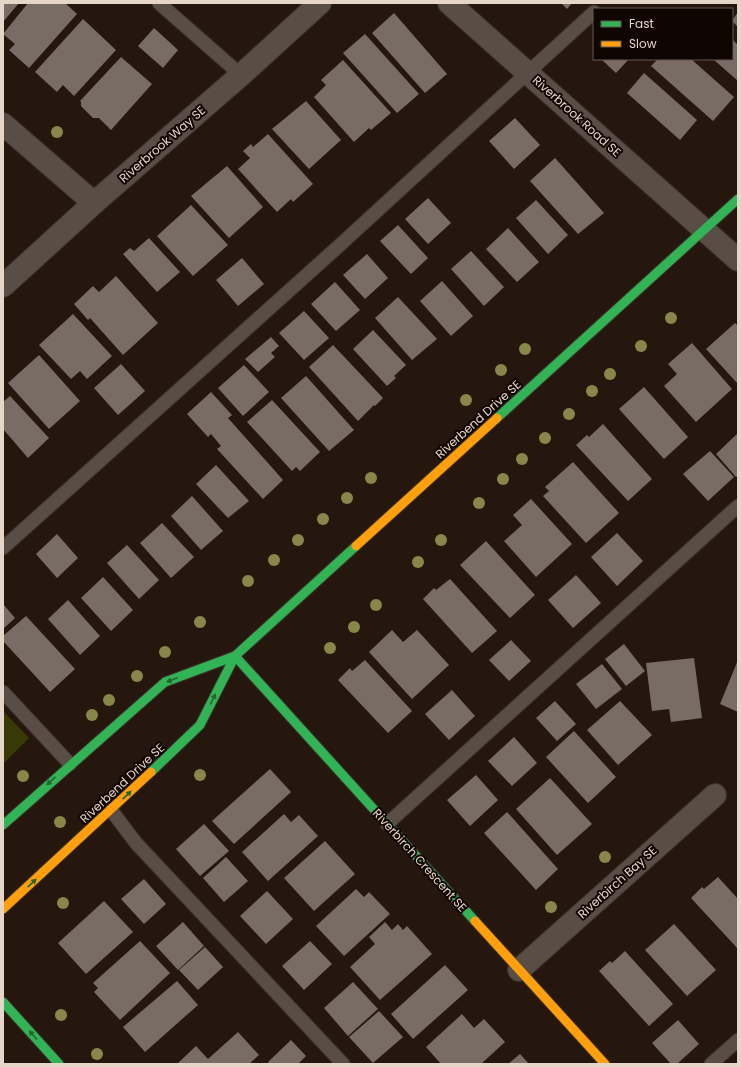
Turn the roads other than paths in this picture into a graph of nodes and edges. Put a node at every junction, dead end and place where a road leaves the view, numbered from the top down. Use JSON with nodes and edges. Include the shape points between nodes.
{"nodes":[{"id":1,"x":159,"y":3,"type":"edge"},
{"id":2,"x":320,"y":3,"type":"edge"},
{"id":3,"x":449,"y":3,"type":"edge"},
{"id":4,"x":593,"y":13,"type":"edge"},
{"id":5,"x":529,"y":73,"type":"junction"},
{"id":6,"x":241,"y":76,"type":"junction"},
{"id":7,"x":3,"y":124,"type":"edge"},
{"id":8,"x":738,"y":199,"type":"edge"},
{"id":9,"x":94,"y":204,"type":"junction"},
{"id":10,"x":705,"y":230,"type":"junction"},
{"id":11,"x":738,"y":260,"type":"edge"},
{"id":12,"x":3,"y":286,"type":"edge"},
{"id":13,"x":736,"y":512,"type":"edge"},
{"id":14,"x":3,"y":548,"type":"edge"},
{"id":15,"x":235,"y":656,"type":"junction"},
{"id":16,"x":3,"y":692,"type":"edge"},
{"id":17,"x":70,"y":764,"type":"junction"},
{"id":18,"x":715,"y":795,"type":"dead end"},
{"id":19,"x":112,"y":810,"type":"junction"},
{"id":20,"x":387,"y":824,"type":"junction"},
{"id":21,"x":3,"y":825,"type":"edge"},
{"id":22,"x":3,"y":909,"type":"edge"},
{"id":23,"x":519,"y":970,"type":"junction"},
{"id":24,"x":3,"y":1002,"type":"edge"},
{"id":25,"x":738,"y":1040,"type":"edge"},
{"id":26,"x":59,"y":1064,"type":"edge"},
{"id":27,"x":343,"y":1064,"type":"edge"},
{"id":28,"x":605,"y":1064,"type":"edge"},
{"id":29,"x":711,"y":1064,"type":"edge"}],
"edges":[{"from":1,"to":6,"type":"lane"},
{"from":2,"to":6,"type":"street","name":"Riverbrook Way SE"},
{"from":3,"to":5,"type":"street","name":"Riverbrook Road SE"},
{"from":4,"to":5,"type":"lane"},
{"from":5,"to":10,"type":"street","name":"Riverbrook Road SE"},
{"from":5,"to":14,"type":"lane"},
{"from":6,"to":9,"type":"street","name":"Riverbrook Way SE"},
{"from":7,"to":9,"type":"street"},
{"from":8,"to":10,"type":"street","name":"Riverbend Drive SE"},
{"from":9,"to":12,"type":"street","name":"Riverbrook Way SE"},
{"from":10,"to":11,"type":"street"},
{"from":10,"to":15,"type":"street","name":"Riverbend Drive SE"},
{"from":13,"to":20,"type":"lane"},
{"from":15,"to":17,"type":"street","name":"Riverbend Drive SE","one_way":true,"via":[[166,682]]},
{"from":19,"to":15,"type":"street","name":"Riverbend Drive SE","one_way":true,"via":[[200,725]]},
{"from":15,"to":20,"type":"street","name":"Riverbirch Crescent SE"},
{"from":16,"to":17,"type":"lane"},
{"from":17,"to":21,"type":"street","name":"Riverbend Drive SE","one_way":true},
{"from":18,"to":23,"type":"street","name":"Riverbirch Bay SE"},
{"from":22,"to":19,"type":"street","name":"Riverbend Drive SE","one_way":true},
{"from":19,"to":27,"type":"lane","via":[[136,842]]},
{"from":20,"to":23,"type":"street","name":"Riverbirch Crescent SE"},
{"from":23,"to":28,"type":"street","name":"Riverbirch Crescent SE"},
{"from":26,"to":24,"type":"street","one_way":true},
{"from":25,"to":29,"type":"lane"}]}
